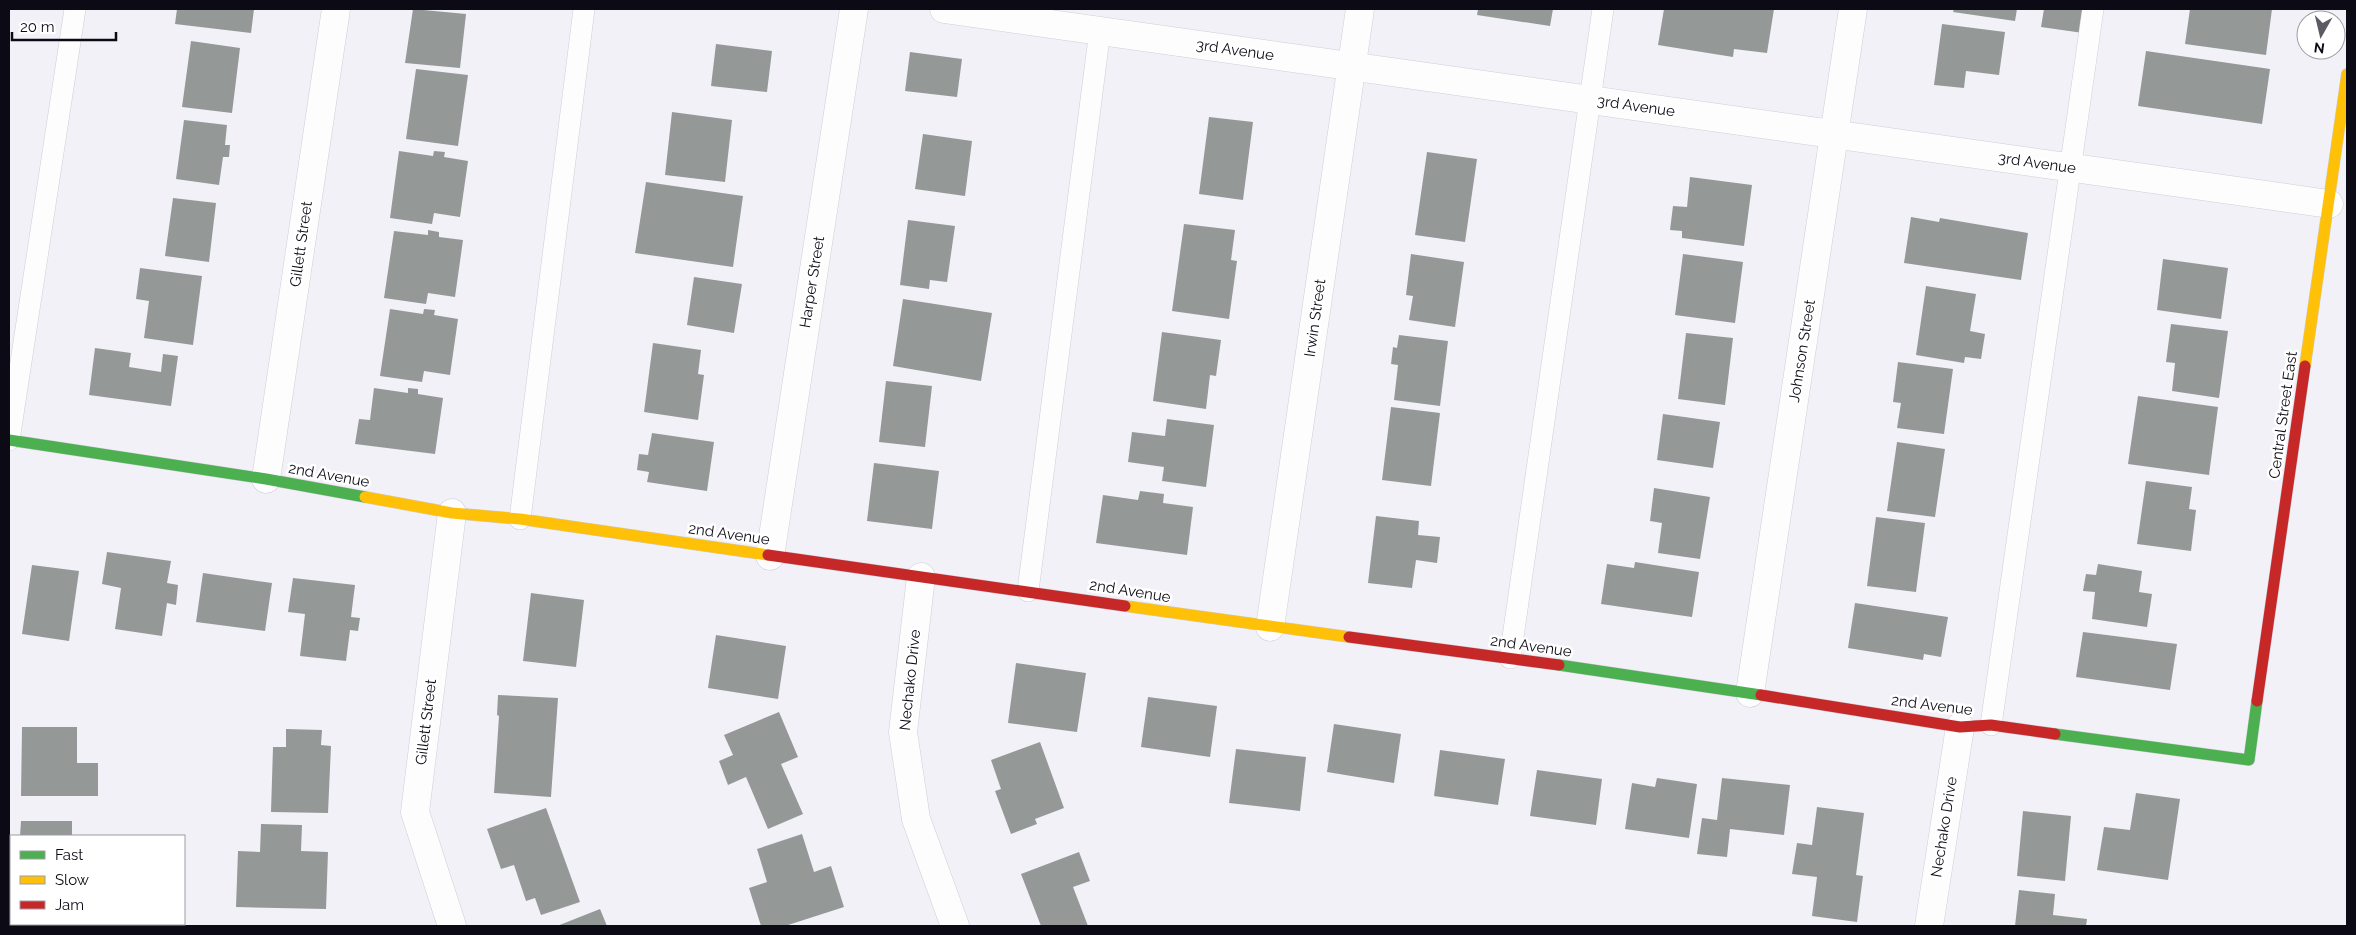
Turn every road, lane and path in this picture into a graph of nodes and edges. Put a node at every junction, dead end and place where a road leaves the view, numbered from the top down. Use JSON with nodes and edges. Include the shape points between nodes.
{"nodes":[{"id":1,"x":75,"y":9,"type":"edge"},
{"id":2,"x":336,"y":9,"type":"edge"},
{"id":3,"x":584,"y":9,"type":"edge"},
{"id":4,"x":854,"y":9,"type":"edge"},
{"id":5,"x":944,"y":9,"type":"edge"},
{"id":6,"x":1360,"y":9,"type":"edge"},
{"id":7,"x":1603,"y":9,"type":"edge"},
{"id":8,"x":1853,"y":9,"type":"edge"},
{"id":9,"x":2093,"y":9,"type":"edge"},
{"id":10,"x":1100,"y":30,"type":"junction"},
{"id":11,"x":1352,"y":68,"type":"junction"},
{"id":12,"x":2347,"y":74,"type":"edge"},
{"id":13,"x":1590,"y":100,"type":"junction"},
{"id":14,"x":1836,"y":134,"type":"junction"},
{"id":15,"x":2072,"y":168,"type":"junction"},
{"id":16,"x":2329,"y":204,"type":"junction"},
{"id":17,"x":9,"y":440,"type":"edge"},
{"id":18,"x":266,"y":479,"type":"junction"},
{"id":19,"x":452,"y":512,"type":"junction"},
{"id":20,"x":520,"y":519,"type":"junction"},
{"id":21,"x":770,"y":556,"type":"junction"},
{"id":22,"x":921,"y":577,"type":"junction"},
{"id":23,"x":1028,"y":591,"type":"junction"},
{"id":24,"x":1270,"y":627,"type":"junction"},
{"id":25,"x":1510,"y":658,"type":"junction"},
{"id":26,"x":1750,"y":693,"type":"junction"},
{"id":27,"x":1991,"y":725,"type":"junction"},
{"id":28,"x":1960,"y":727,"type":"junction"},
{"id":29,"x":2248,"y":760,"type":"joint"},
{"id":30,"x":452,"y":926,"type":"edge"},
{"id":31,"x":955,"y":926,"type":"edge"},
{"id":32,"x":1929,"y":926,"type":"edge"}],
"edges":[{"from":1,"to":17,"type":"lane"},
{"from":2,"to":18,"type":"street","name":"Gillett Street"},
{"from":3,"to":20,"type":"lane"},
{"from":4,"to":21,"type":"street","name":"Harper Street"},
{"from":5,"to":10,"type":"street","name":"3rd Avenue"},
{"from":6,"to":11,"type":"street","name":"Irwin Street"},
{"from":7,"to":13,"type":"lane"},
{"from":8,"to":14,"type":"street","name":"Johnson Street"},
{"from":9,"to":15,"type":"lane"},
{"from":10,"to":11,"type":"street","name":"3rd Avenue"},
{"from":10,"to":23,"type":"lane"},
{"from":11,"to":13,"type":"street","name":"3rd Avenue"},
{"from":11,"to":24,"type":"street","name":"Irwin Street"},
{"from":12,"to":16,"type":"street","name":"Central Street East"},
{"from":13,"to":14,"type":"street","name":"3rd Avenue"},
{"from":13,"to":25,"type":"lane"},
{"from":14,"to":15,"type":"street","name":"3rd Avenue"},
{"from":14,"to":26,"type":"street","name":"Johnson Street"},
{"from":15,"to":16,"type":"street","name":"3rd Avenue"},
{"from":15,"to":27,"type":"lane"},
{"from":16,"to":29,"type":"street","name":"Central Street East"},
{"from":17,"to":18,"type":"street","name":"2nd Avenue"},
{"from":18,"to":19,"type":"street","name":"2nd Avenue"},
{"from":19,"to":20,"type":"street","name":"2nd Avenue"},
{"from":19,"to":30,"type":"street","name":"Gillett Street","via":[[415,812]]},
{"from":20,"to":21,"type":"street","name":"2nd Avenue"},
{"from":21,"to":22,"type":"street","name":"2nd Avenue"},
{"from":22,"to":23,"type":"street","name":"2nd Avenue"},
{"from":22,"to":31,"type":"street","name":"Nechako Drive","via":[[903,732],[916,819]]},
{"from":23,"to":24,"type":"street","name":"2nd Avenue"},
{"from":24,"to":25,"type":"street","name":"2nd Avenue"},
{"from":25,"to":26,"type":"street","name":"2nd Avenue"},
{"from":26,"to":28,"type":"street","name":"2nd Avenue"},
{"from":27,"to":28,"type":"street","name":"2nd Avenue"},
{"from":27,"to":29,"type":"street","name":"2nd Avenue"},
{"from":28,"to":32,"type":"street","name":"Nechako Drive"}]}
